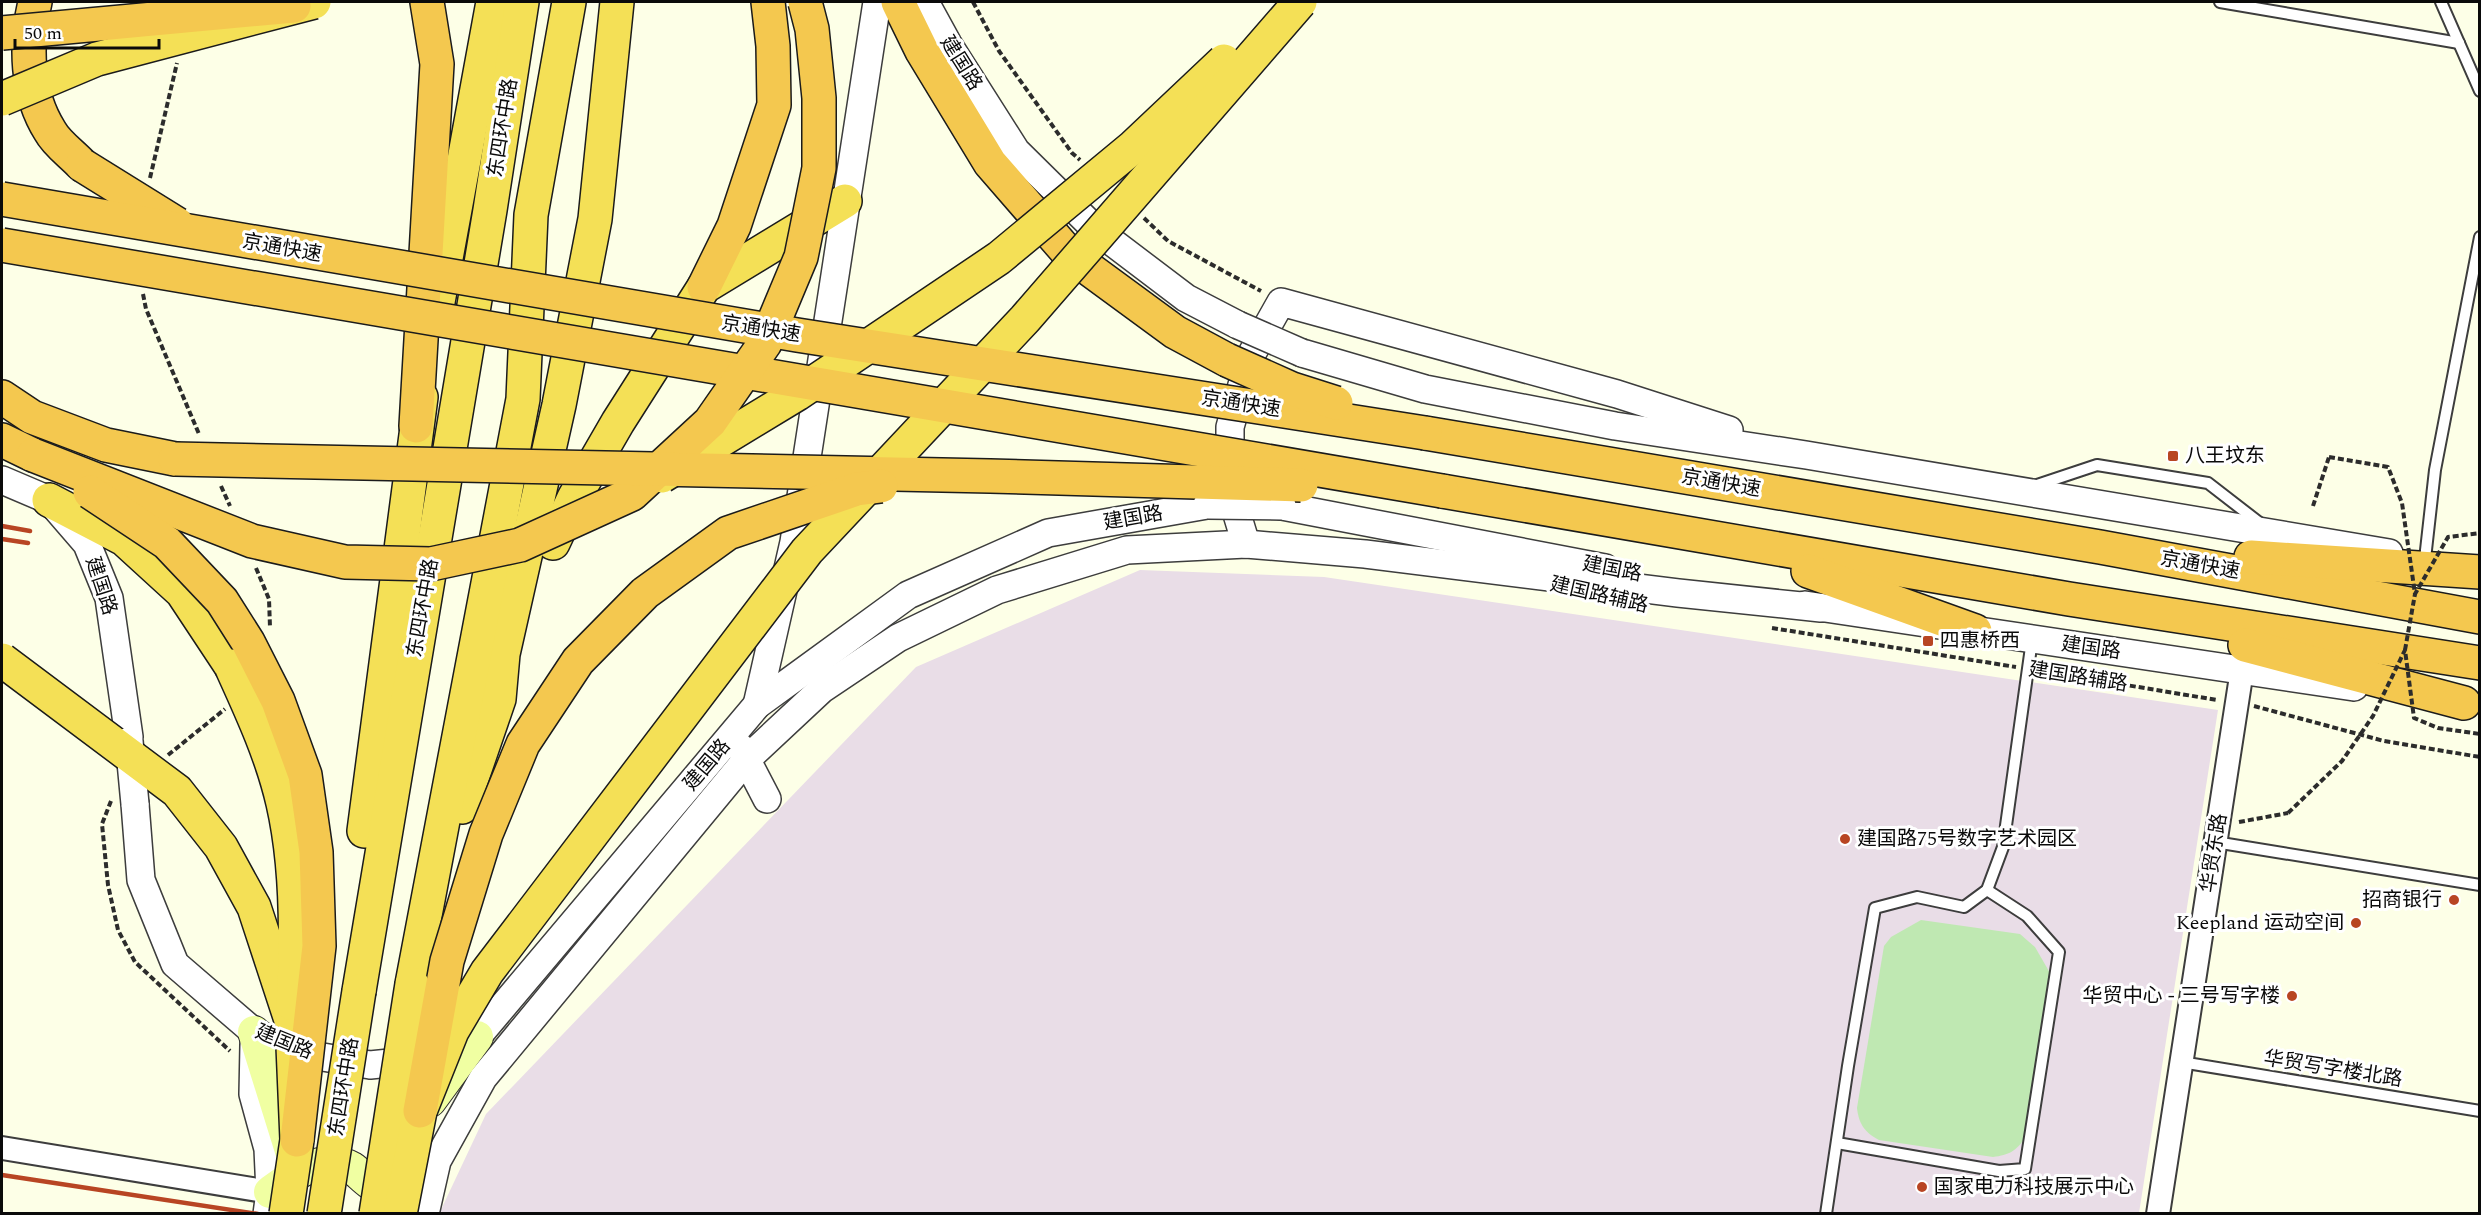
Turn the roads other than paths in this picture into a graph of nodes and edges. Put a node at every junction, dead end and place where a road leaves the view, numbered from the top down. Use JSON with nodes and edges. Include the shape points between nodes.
{"nodes":[{"id":1,"x":35,"y":2,"type":"edge"},
{"id":2,"x":427,"y":2,"type":"edge"},
{"id":3,"x":493,"y":2,"type":"edge"},
{"id":4,"x":522,"y":2,"type":"edge"},
{"id":5,"x":569,"y":2,"type":"edge"},
{"id":6,"x":617,"y":2,"type":"edge"},
{"id":7,"x":768,"y":2,"type":"edge"},
{"id":8,"x":805,"y":2,"type":"edge"},
{"id":9,"x":877,"y":2,"type":"edge"},
{"id":10,"x":898,"y":2,"type":"edge"},
{"id":11,"x":925,"y":2,"type":"edge"},
{"id":12,"x":1287,"y":2,"type":"edge"},
{"id":13,"x":1300,"y":2,"type":"edge"},
{"id":14,"x":2220,"y":2,"type":"edge"},
{"id":15,"x":2441,"y":2,"type":"edge"},
{"id":16,"x":304,"y":4,"type":"edge"},
{"id":17,"x":2,"y":33,"type":"edge"},
{"id":18,"x":2459,"y":43,"type":"junction"},
{"id":19,"x":2480,"y":90,"type":"edge"},
{"id":20,"x":2,"y":99,"type":"edge"},
{"id":21,"x":2,"y":199,"type":"edge"},
{"id":22,"x":845,"y":201,"type":"junction"},
{"id":23,"x":191,"y":233,"type":"junction"},
{"id":24,"x":2480,"y":237,"type":"edge"},
{"id":25,"x":2,"y":245,"type":"edge"},
{"id":26,"x":704,"y":287,"type":"junction"},
{"id":27,"x":2,"y":397,"type":"edge"},
{"id":28,"x":416,"y":426,"type":"junction"},
{"id":29,"x":1425,"y":433,"type":"junction"},
{"id":30,"x":2,"y":440,"type":"edge"},
{"id":31,"x":33,"y":455,"type":"junction"},
{"id":32,"x":1806,"y":455,"type":"junction"},
{"id":33,"x":990,"y":476,"type":"junction"},
{"id":34,"x":2,"y":480,"type":"edge"},
{"id":35,"x":1442,"y":491,"type":"junction"},
{"id":36,"x":2019,"y":491,"type":"junction"},
{"id":37,"x":632,"y":494,"type":"junction"},
{"id":38,"x":49,"y":500,"type":"junction"},
{"id":39,"x":2273,"y":534,"type":"junction"},
{"id":40,"x":1731,"y":542,"type":"junction"},
{"id":41,"x":1246,"y":544,"type":"junction"},
{"id":42,"x":2100,"y":547,"type":"junction"},
{"id":43,"x":2425,"y":559,"type":"junction"},
{"id":44,"x":2480,"y":570,"type":"edge"},
{"id":45,"x":2069,"y":599,"type":"junction"},
{"id":46,"x":1821,"y":608,"type":"junction"},
{"id":47,"x":2480,"y":617,"type":"edge"},
{"id":48,"x":1975,"y":631,"type":"junction"},
{"id":49,"x":2032,"y":639,"type":"junction"},
{"id":50,"x":503,"y":654,"type":"junction"},
{"id":51,"x":2,"y":660,"type":"edge"},
{"id":52,"x":2480,"y":663,"type":"edge"},
{"id":53,"x":2242,"y":670,"type":"junction"},
{"id":54,"x":2472,"y":704,"type":"edge"},
{"id":55,"x":757,"y":705,"type":"junction"},
{"id":56,"x":734,"y":733,"type":"junction"},
{"id":57,"x":746,"y":760,"type":"junction"},
{"id":58,"x":767,"y":799,"type":"dead end"},
{"id":59,"x":2216,"y":834,"type":"junction"},
{"id":60,"x":2480,"y":885,"type":"edge"},
{"id":61,"x":1987,"y":890,"type":"junction"},
{"id":62,"x":424,"y":918,"type":"junction"},
{"id":63,"x":359,"y":991,"type":"junction"},
{"id":64,"x":292,"y":1023,"type":"junction"},
{"id":65,"x":254,"y":1032,"type":"junction"},
{"id":66,"x":477,"y":1037,"type":"junction"},
{"id":67,"x":2181,"y":1062,"type":"junction"},
{"id":68,"x":420,"y":1111,"type":"junction"},
{"id":69,"x":2480,"y":1112,"type":"edge"},
{"id":70,"x":1837,"y":1143,"type":"junction"},
{"id":71,"x":2,"y":1148,"type":"edge"},
{"id":72,"x":298,"y":1156,"type":"junction"},
{"id":73,"x":373,"y":1198,"type":"edge"},
{"id":74,"x":275,"y":1206,"type":"edge"},
{"id":75,"x":296,"y":1214,"type":"edge"},
{"id":76,"x":324,"y":1214,"type":"edge"},
{"id":77,"x":363,"y":1214,"type":"edge"},
{"id":78,"x":400,"y":1214,"type":"edge"},
{"id":79,"x":425,"y":1214,"type":"edge"},
{"id":80,"x":1826,"y":1214,"type":"edge"},
{"id":81,"x":2158,"y":1214,"type":"edge"}],
"edges":[{"from":1,"to":23,"type":"highway","bridge":true,"via":[[29,26],[29,61],[35,101],[51,133],[82,165]]},
{"from":2,"to":28,"type":"highway","via":[[437,64]]},
{"from":3,"to":28,"type":"highway"},
{"from":4,"to":63,"type":"highway","name":"东四环中路"},
{"from":5,"to":62,"type":"highway","via":[[531,215],[523,399]]},
{"from":6,"to":50,"type":"highway","via":[[595,219],[559,405]]},
{"from":7,"to":26,"type":"highway","via":[[774,105],[734,226]]},
{"from":8,"to":37,"type":"highway","bridge":true,"via":[[812,29],[819,98],[819,168],[801,257],[765,343],[710,422]]},
{"from":9,"to":22,"type":"street"},
{"from":10,"to":29,"type":"highway","bridge":true,"via":[[922,51],[990,163],[1070,255],[1175,332],[1227,360],[1292,389]]},
{"from":11,"to":32,"type":"street","name":"建国路","bridge":true,"via":[[1016,151],[1095,229],[1186,298],[1238,325],[1302,353],[1425,389],[1614,426]]},
{"from":12,"to":37,"type":"highway","bridge":true,"via":[[1133,147],[999,258],[797,394]]},
{"from":13,"to":68,"type":"highway","bridge":true,"via":[[1025,319],[807,551],[487,972],[452,1031]]},
{"from":14,"to":18,"type":"lane"},
{"from":15,"to":18,"type":"lane"},
{"from":16,"to":17,"type":"highway","bridge":true},
{"from":16,"to":20,"type":"highway","bridge":true,"via":[[97,59]]},
{"from":18,"to":19,"type":"lane"},
{"from":21,"to":23,"type":"highway","name":"京通快速","bridge":true},
{"from":22,"to":26,"type":"highway"},
{"from":22,"to":55,"type":"street","via":[[794,542]]},
{"from":23,"to":29,"type":"highway","name":"京通快速","bridge":true,"via":[[797,335]]},
{"from":24,"to":43,"type":"lane","via":[[2435,470]]},
{"from":25,"to":35,"type":"highway","bridge":true},
{"from":26,"to":50,"type":"highway","via":[[574,498]]},
{"from":27,"to":33,"type":"highway","bridge":true,"via":[[32,417],[106,445],[175,459]]},
{"from":28,"to":63,"type":"highway","via":[[351,937]]},
{"from":29,"to":42,"type":"highway","name":"京通快速"},
{"from":30,"to":31,"type":"highway"},
{"from":31,"to":37,"type":"highway","bridge":true,"via":[[252,541],[345,562],[431,564],[520,545]]},
{"from":31,"to":72,"type":"highway","bridge":true,"via":[[167,543],[222,602],[248,642],[278,702],[305,775],[316,852],[319,946]]},
{"from":32,"to":36,"type":"street","name":"建国路"},
{"from":32,"to":41,"type":"street","via":[[1617,394],[1281,302],[1250,357],[1230,427],[1230,491]]},
{"from":33,"to":35,"type":"highway","bridge":true},
{"from":33,"to":68,"type":"highway","bridge":true,"via":[[857,489],[728,533],[645,592],[578,661],[523,744],[486,834],[447,961]]},
{"from":34,"to":38,"type":"street","name":"建国路"},
{"from":35,"to":40,"type":"highway"},
{"from":36,"to":39,"type":"street","name":"建国路"},
{"from":36,"to":39,"type":"lane","via":[[2097,465],[2208,483]]},
{"from":38,"to":64,"type":"highway","bridge":true,"via":[[124,539],[182,592],[231,666],[256,722],[283,803],[291,862],[296,962]]},
{"from":38,"to":65,"type":"street","name":"建国路","bridge":true,"via":[[87,544],[109,598],[129,737],[141,880],[175,964]]},
{"from":39,"to":43,"type":"street","name":"建国路"},
{"from":40,"to":45,"type":"highway"},
{"from":40,"to":48,"type":"highway"},
{"from":41,"to":46,"type":"street","via":[[1365,554]]},
{"from":41,"to":57,"type":"street","via":[[1126,549],[997,590],[898,638],[822,689]]},
{"from":42,"to":44,"type":"highway"},
{"from":42,"to":47,"type":"highway","name":"京通快速"},
{"from":43,"to":44,"type":"street","name":"建国路"},
{"from":45,"to":52,"type":"highway"},
{"from":45,"to":54,"type":"highway"},
{"from":46,"to":48,"type":"street","name":"建国路"},
{"from":46,"to":55,"type":"street","name":"建国路","bridge":true,"via":[[1282,506],[1207,505],[1048,533],[908,595]]},
{"from":48,"to":49,"type":"street","name":"建国路"},
{"from":49,"to":53,"type":"street","name":"建国路"},
{"from":49,"to":61,"type":"lane","via":[[2003,847]]},
{"from":50,"to":62,"type":"highway","via":[[499,699]]},
{"from":51,"to":64,"type":"highway","bridge":true,"via":[[177,791],[220,847],[254,907]]},
{"from":53,"to":54,"type":"street","name":"建国路"},
{"from":53,"to":59,"type":"street","name":"华贸东路"},
{"from":55,"to":56,"type":"street","name":"建国路"},
{"from":56,"to":57,"type":"street"},
{"from":56,"to":66,"type":"street","name":"建国路"},
{"from":57,"to":58,"type":"street"},
{"from":57,"to":79,"type":"street","via":[[483,1078],[437,1161]]},
{"from":59,"to":60,"type":"lane"},
{"from":59,"to":67,"type":"street","name":"华贸东路"},
{"from":61,"to":70,"type":"lane","via":[[1964,907],[1917,897],[1875,908]]},
{"from":61,"to":70,"type":"lane","via":[[2027,916],[2059,952],[2025,1169],[1999,1171]]},
{"from":62,"to":73,"type":"highway","bridge":true},
{"from":63,"to":76,"type":"highway","name":"东四环中路","bridge":true},
{"from":64,"to":72,"type":"highway","bridge":true},
{"from":65,"to":66,"type":"street","name":"建国路","via":[[305,1054],[370,1065],[416,1061]]},
{"from":65,"to":72,"type":"main road"},
{"from":65,"to":74,"type":"street","via":[[253,1094],[268,1149]]},
{"from":66,"to":73,"type":"main road"},
{"from":67,"to":69,"type":"lane","name":"华贸写字楼北路"},
{"from":67,"to":81,"type":"street","name":"华贸东路"},
{"from":68,"to":78,"type":"highway","bridge":true},
{"from":70,"to":80,"type":"lane"},
{"from":71,"to":74,"type":"street"},
{"from":72,"to":73,"type":"main road","via":[[351,1167]]},
{"from":72,"to":74,"type":"highway","bridge":true},
{"from":72,"to":75,"type":"main road"},
{"from":73,"to":77,"type":"main road"}]}
